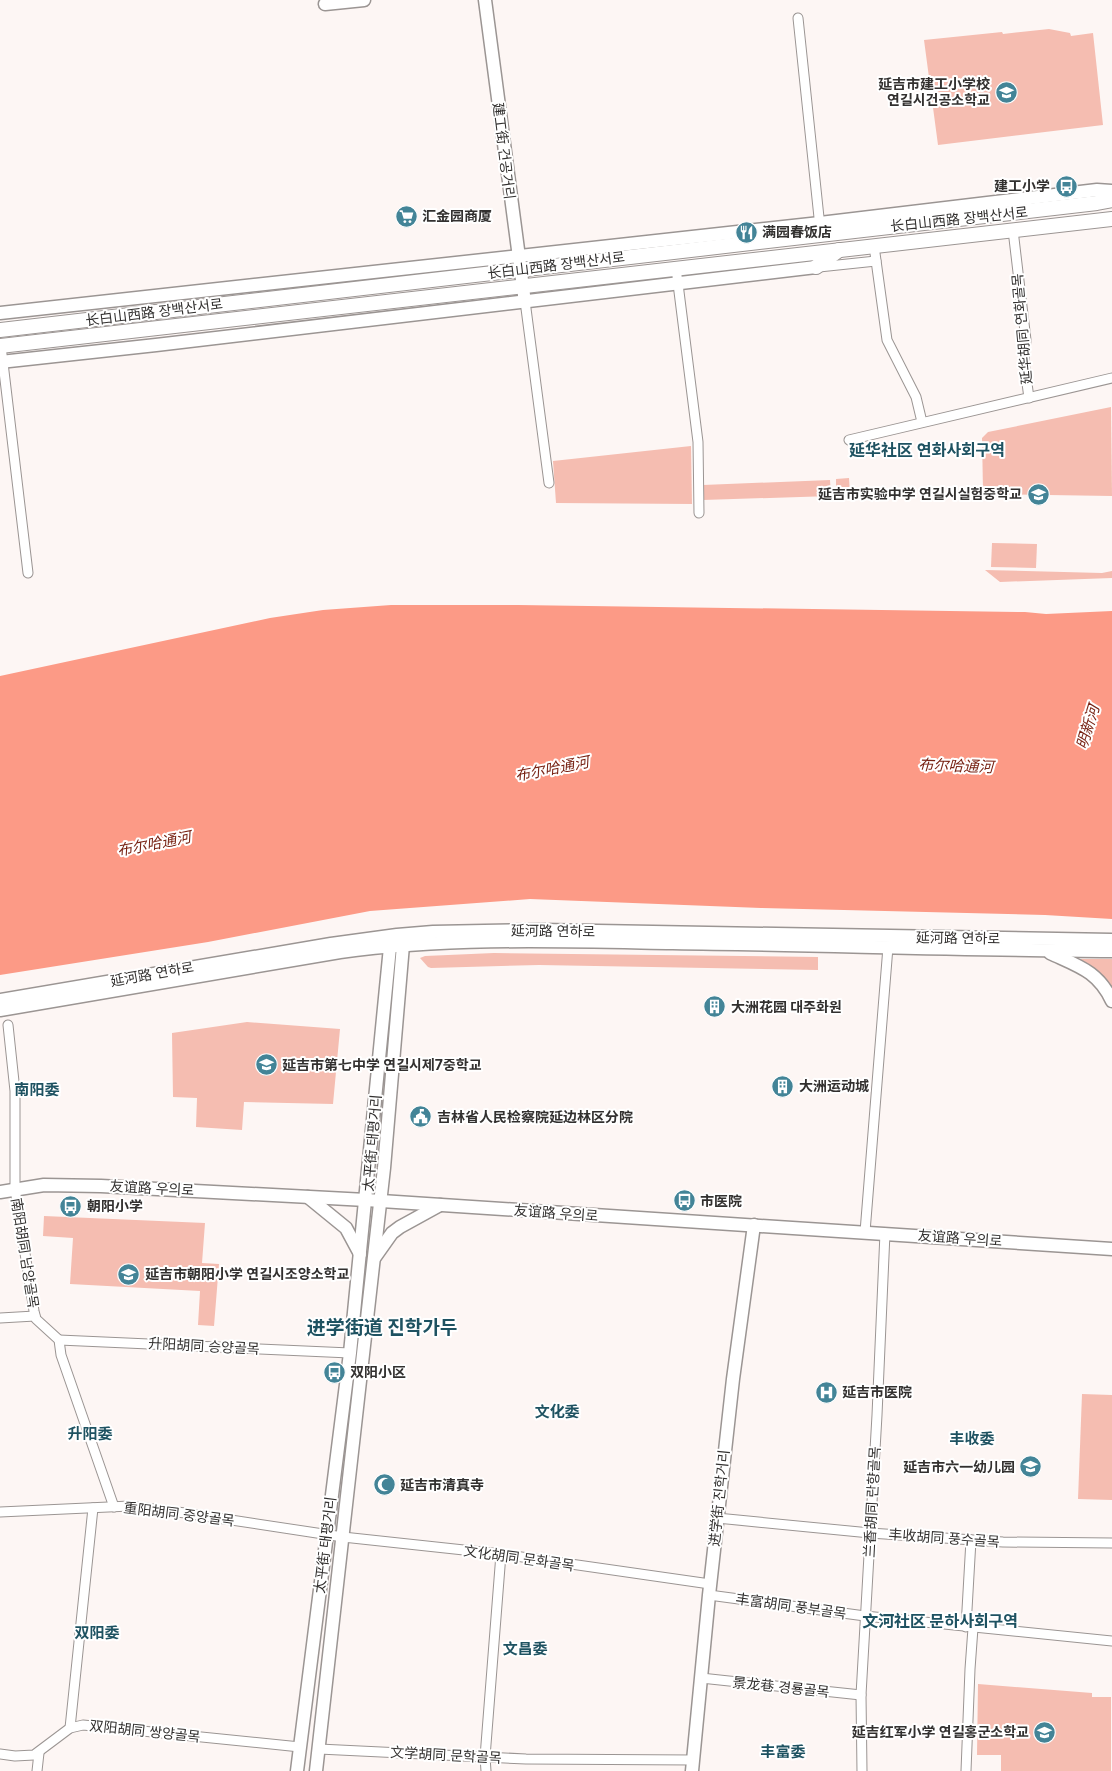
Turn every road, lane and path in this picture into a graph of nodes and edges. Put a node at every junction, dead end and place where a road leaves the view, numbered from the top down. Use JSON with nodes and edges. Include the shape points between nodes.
{"nodes":[{"id":1,"x":364,"y":0,"type":"edge"},
{"id":2,"x":485,"y":0,"type":"edge"},
{"id":3,"x":324,"y":4,"type":"dead end"},
{"id":4,"x":798,"y":18,"type":"dead end"},
{"id":5,"x":1112,"y":191,"type":"edge"},
{"id":6,"x":1112,"y":200,"type":"edge"},
{"id":7,"x":1112,"y":219,"type":"edge"},
{"id":8,"x":821,"y":229,"type":"junction"},
{"id":9,"x":1013,"y":230,"type":"junction"},
{"id":10,"x":874,"y":246,"type":"junction"},
{"id":11,"x":840,"y":250,"type":"junction"},
{"id":12,"x":518,"y":255,"type":"junction"},
{"id":13,"x":876,"y":261,"type":"junction"},
{"id":14,"x":816,"y":267,"type":"junction"},
{"id":15,"x":676,"y":268,"type":"junction"},
{"id":16,"x":520,"y":269,"type":"junction"},
{"id":17,"x":678,"y":284,"type":"junction"},
{"id":18,"x":523,"y":285,"type":"junction"},
{"id":19,"x":525,"y":301,"type":"junction"},
{"id":20,"x":0,"y":313,"type":"edge"},
{"id":21,"x":0,"y":330,"type":"edge"},
{"id":22,"x":0,"y":346,"type":"edge"},
{"id":23,"x":1,"y":362,"type":"edge"},
{"id":24,"x":1112,"y":378,"type":"edge"},
{"id":25,"x":1029,"y":398,"type":"junction"},
{"id":26,"x":922,"y":422,"type":"junction"},
{"id":27,"x":849,"y":440,"type":"dead end"},
{"id":28,"x":550,"y":483,"type":"dead end"},
{"id":29,"x":699,"y":513,"type":"dead end"},
{"id":30,"x":28,"y":572,"type":"dead end"},
{"id":31,"x":1112,"y":940,"type":"edge"},
{"id":32,"x":397,"y":942,"type":"junction"},
{"id":33,"x":888,"y":947,"type":"junction"},
{"id":34,"x":1043,"y":950,"type":"junction"},
{"id":35,"x":1112,"y":951,"type":"edge"},
{"id":36,"x":0,"y":1000,"type":"edge"},
{"id":37,"x":1112,"y":1001,"type":"edge"},
{"id":38,"x":0,"y":1010,"type":"edge"},
{"id":39,"x":8,"y":1026,"type":"dead end"},
{"id":40,"x":15,"y":1190,"type":"junction"},
{"id":41,"x":0,"y":1192,"type":"edge"},
{"id":42,"x":308,"y":1196,"type":"junction"},
{"id":43,"x":366,"y":1200,"type":"junction"},
{"id":44,"x":381,"y":1201,"type":"junction"},
{"id":45,"x":440,"y":1205,"type":"junction"},
{"id":46,"x":754,"y":1225,"type":"junction"},
{"id":47,"x":865,"y":1232,"type":"junction"},
{"id":48,"x":885,"y":1233,"type":"junction"},
{"id":49,"x":1112,"y":1249,"type":"edge"},
{"id":50,"x":360,"y":1254,"type":"junction"},
{"id":51,"x":375,"y":1257,"type":"junction"},
{"id":52,"x":35,"y":1316,"type":"junction"},
{"id":53,"x":0,"y":1318,"type":"edge"},
{"id":54,"x":59,"y":1340,"type":"junction"},
{"id":55,"x":350,"y":1353,"type":"junction"},
{"id":56,"x":114,"y":1507,"type":"junction"},
{"id":57,"x":93,"y":1508,"type":"junction"},
{"id":58,"x":0,"y":1512,"type":"edge"},
{"id":59,"x":717,"y":1518,"type":"junction"},
{"id":60,"x":870,"y":1533,"type":"junction"},
{"id":61,"x":327,"y":1534,"type":"junction"},
{"id":62,"x":343,"y":1537,"type":"junction"},
{"id":63,"x":971,"y":1540,"type":"junction"},
{"id":64,"x":1112,"y":1543,"type":"edge"},
{"id":65,"x":501,"y":1554,"type":"junction"},
{"id":66,"x":709,"y":1590,"type":"junction"},
{"id":67,"x":865,"y":1616,"type":"junction"},
{"id":68,"x":970,"y":1627,"type":"junction"},
{"id":69,"x":1112,"y":1641,"type":"edge"},
{"id":70,"x":701,"y":1678,"type":"junction"},
{"id":71,"x":860,"y":1695,"type":"junction"},
{"id":72,"x":70,"y":1728,"type":"junction"},
{"id":73,"x":300,"y":1747,"type":"junction"},
{"id":74,"x":319,"y":1749,"type":"junction"},
{"id":75,"x":39,"y":1753,"type":"junction"},
{"id":76,"x":0,"y":1754,"type":"edge"},
{"id":77,"x":486,"y":1757,"type":"junction"},
{"id":78,"x":692,"y":1766,"type":"edge"},
{"id":79,"x":37,"y":1771,"type":"edge"},
{"id":80,"x":297,"y":1771,"type":"edge"},
{"id":81,"x":316,"y":1771,"type":"edge"},
{"id":82,"x":486,"y":1771,"type":"edge"},
{"id":83,"x":862,"y":1771,"type":"edge"},
{"id":84,"x":966,"y":1771,"type":"edge"}],
"edges":[{"from":1,"to":3,"type":"main road"},
{"from":2,"to":12,"type":"main road","name":"建工街 건공거리"},
{"from":4,"to":8,"type":"street"},
{"from":5,"to":8,"type":"main road","name":"长白山西路 장백산서로","via":[[1097,190]]},
{"from":6,"to":8,"type":"main road","name":"长白山西路 장백산서로"},
{"from":7,"to":9,"type":"main road","name":"长白山西路 장백산서로"},
{"from":8,"to":12,"type":"main road","name":"长白山西路 장백산서로"},
{"from":8,"to":16,"type":"main road","name":"长白山西路 장백산서로"},
{"from":9,"to":10,"type":"main road","name":"长白山西路 장백산서로"},
{"from":9,"to":25,"type":"street","name":"延华胡同 연화골목","via":[[1026,340],[1024,362]]},
{"from":10,"to":11,"type":"main road","name":"长白山西路 장백산서로"},
{"from":10,"to":13,"type":"street"},
{"from":11,"to":14,"type":"main road"},
{"from":11,"to":15,"type":"main road","name":"长白山西路 장백산서로"},
{"from":12,"to":16,"type":"main road","name":"建工街 건공거리"},
{"from":12,"to":20,"type":"main road","name":"长白山西路 장백산서로"},
{"from":13,"to":14,"type":"street"},
{"from":13,"to":26,"type":"street","via":[[887,340],[916,397]]},
{"from":14,"to":17,"type":"main road"},
{"from":15,"to":17,"type":"street"},
{"from":15,"to":18,"type":"main road","name":"长白山西路 장백산서로"},
{"from":16,"to":18,"type":"main road","name":"建工街 건공거리"},
{"from":16,"to":21,"type":"main road","name":"长白山西路 장백산서로"},
{"from":17,"to":19,"type":"main road"},
{"from":17,"to":29,"type":"street","via":[[698,442]]},
{"from":18,"to":19,"type":"main road","name":"建工街 건공거리"},
{"from":18,"to":22,"type":"main road","name":"长白山西路 장백산서로"},
{"from":19,"to":23,"type":"main road"},
{"from":19,"to":28,"type":"street"},
{"from":22,"to":23,"type":"street"},
{"from":23,"to":30,"type":"street"},
{"from":24,"to":25,"type":"street"},
{"from":25,"to":26,"type":"street"},
{"from":26,"to":27,"type":"street"},
{"from":31,"to":32,"type":"main road","name":"延河路 연하로","via":[[525,930],[459,931]]},
{"from":32,"to":33,"type":"main road","name":"延河路 연하로","via":[[527,940]]},
{"from":32,"to":36,"type":"main road","name":"延河路 연하로","via":[[331,944]]},
{"from":32,"to":38,"type":"main road","name":"延河路 연하로"},
{"from":32,"to":43,"type":"main road","name":"太平街 태평거리"},
{"from":32,"to":44,"type":"main road","name":"太平街 태평거리"},
{"from":33,"to":34,"type":"main road","name":"延河路 연하로"},
{"from":33,"to":47,"type":"street"},
{"from":34,"to":35,"type":"main road","name":"延河路 연하로"},
{"from":34,"to":37,"type":"main road","via":[[1086,969]]},
{"from":39,"to":40,"type":"street","name":"南阳胡同 남양골목","via":[[15,1091]]},
{"from":40,"to":41,"type":"main road","name":"友谊路 우의로"},
{"from":40,"to":42,"type":"main road","name":"友谊路 우의로","via":[[72,1185]]},
{"from":40,"to":52,"type":"street","name":"南阳胡同 남양골목"},
{"from":42,"to":43,"type":"main road","name":"友谊路 우의로"},
{"from":42,"to":50,"type":"main road","via":[[346,1228]]},
{"from":43,"to":44,"type":"main road","name":"友谊路 우의로"},
{"from":43,"to":50,"type":"main road","name":"太平街 태평거리"},
{"from":44,"to":45,"type":"main road","name":"友谊路 우의로"},
{"from":44,"to":51,"type":"main road","name":"太平街 태평거리"},
{"from":45,"to":46,"type":"main road","name":"友谊路 우의로"},
{"from":45,"to":51,"type":"main road","via":[[392,1233]]},
{"from":46,"to":47,"type":"main road","name":"友谊路 우의로"},
{"from":46,"to":59,"type":"main road","name":"进学街 진학거리","via":[[732,1379]]},
{"from":47,"to":48,"type":"main road","name":"友谊路 우의로"},
{"from":48,"to":49,"type":"main road","name":"友谊路 우의로"},
{"from":48,"to":60,"type":"street","name":"兰香胡同 란향골목"},
{"from":50,"to":55,"type":"main road","name":"太平街 태평거리"},
{"from":51,"to":62,"type":"main road","name":"太平街 태평거리"},
{"from":52,"to":53,"type":"street"},
{"from":52,"to":54,"type":"street","name":"南阳胡同 남양골목"},
{"from":54,"to":55,"type":"street","name":"升阳胡同 승양골목"},
{"from":54,"to":56,"type":"street","via":[[61,1355]]},
{"from":55,"to":61,"type":"main road","name":"太平街 태평거리"},
{"from":56,"to":57,"type":"street","name":"重阳胡同 중양골목"},
{"from":56,"to":61,"type":"street","name":"重阳胡同 중양골목","via":[[186,1513]]},
{"from":57,"to":58,"type":"street","name":"重阳胡同 중양골목"},
{"from":57,"to":72,"type":"street"},
{"from":59,"to":60,"type":"street","name":"丰收胡同 풍수골목"},
{"from":59,"to":66,"type":"main road","name":"进学街 진학거리"},
{"from":60,"to":63,"type":"street","name":"丰收胡同 풍수골목"},
{"from":60,"to":67,"type":"street","name":"兰香胡同 란향골목"},
{"from":61,"to":62,"type":"street","name":"文化胡同 문화골목"},
{"from":61,"to":73,"type":"main road","name":"太平街 태평거리"},
{"from":62,"to":65,"type":"street","name":"文化胡同 문화골목"},
{"from":62,"to":74,"type":"main road","name":"太平街 태평거리"},
{"from":63,"to":64,"type":"street","name":"丰收胡同 풍수골목"},
{"from":63,"to":68,"type":"street"},
{"from":65,"to":66,"type":"street","name":"文化胡同 문화골목"},
{"from":65,"to":77,"type":"street"},
{"from":66,"to":67,"type":"street","name":"丰富胡同 풍부골목"},
{"from":66,"to":70,"type":"main road","name":"进学街 진학거리"},
{"from":67,"to":68,"type":"street","name":"丰富胡同 풍부골목"},
{"from":67,"to":71,"type":"street","name":"兰香胡同 란향골목"},
{"from":68,"to":69,"type":"street","name":"丰富胡同 풍부골목"},
{"from":68,"to":84,"type":"street"},
{"from":70,"to":71,"type":"street","name":"景龙巷 경룡골목"},
{"from":70,"to":78,"type":"main road","name":"进学街 진학거리"},
{"from":71,"to":83,"type":"street","name":"兰香胡同 란향골목"},
{"from":72,"to":73,"type":"street","name":"双阳胡同 쌍양골목","via":[[83,1725]]},
{"from":72,"to":75,"type":"street","name":"双阳胡同 쌍양골목"},
{"from":73,"to":80,"type":"main road","name":"太平街 태평거리"},
{"from":74,"to":77,"type":"street","name":"文学胡同 문학골목"},
{"from":74,"to":81,"type":"main road","name":"太平街 태평거리"},
{"from":75,"to":76,"type":"street"},
{"from":75,"to":79,"type":"street"},
{"from":77,"to":78,"type":"street","name":"文学胡同 문학골목"},
{"from":77,"to":82,"type":"street"}]}
